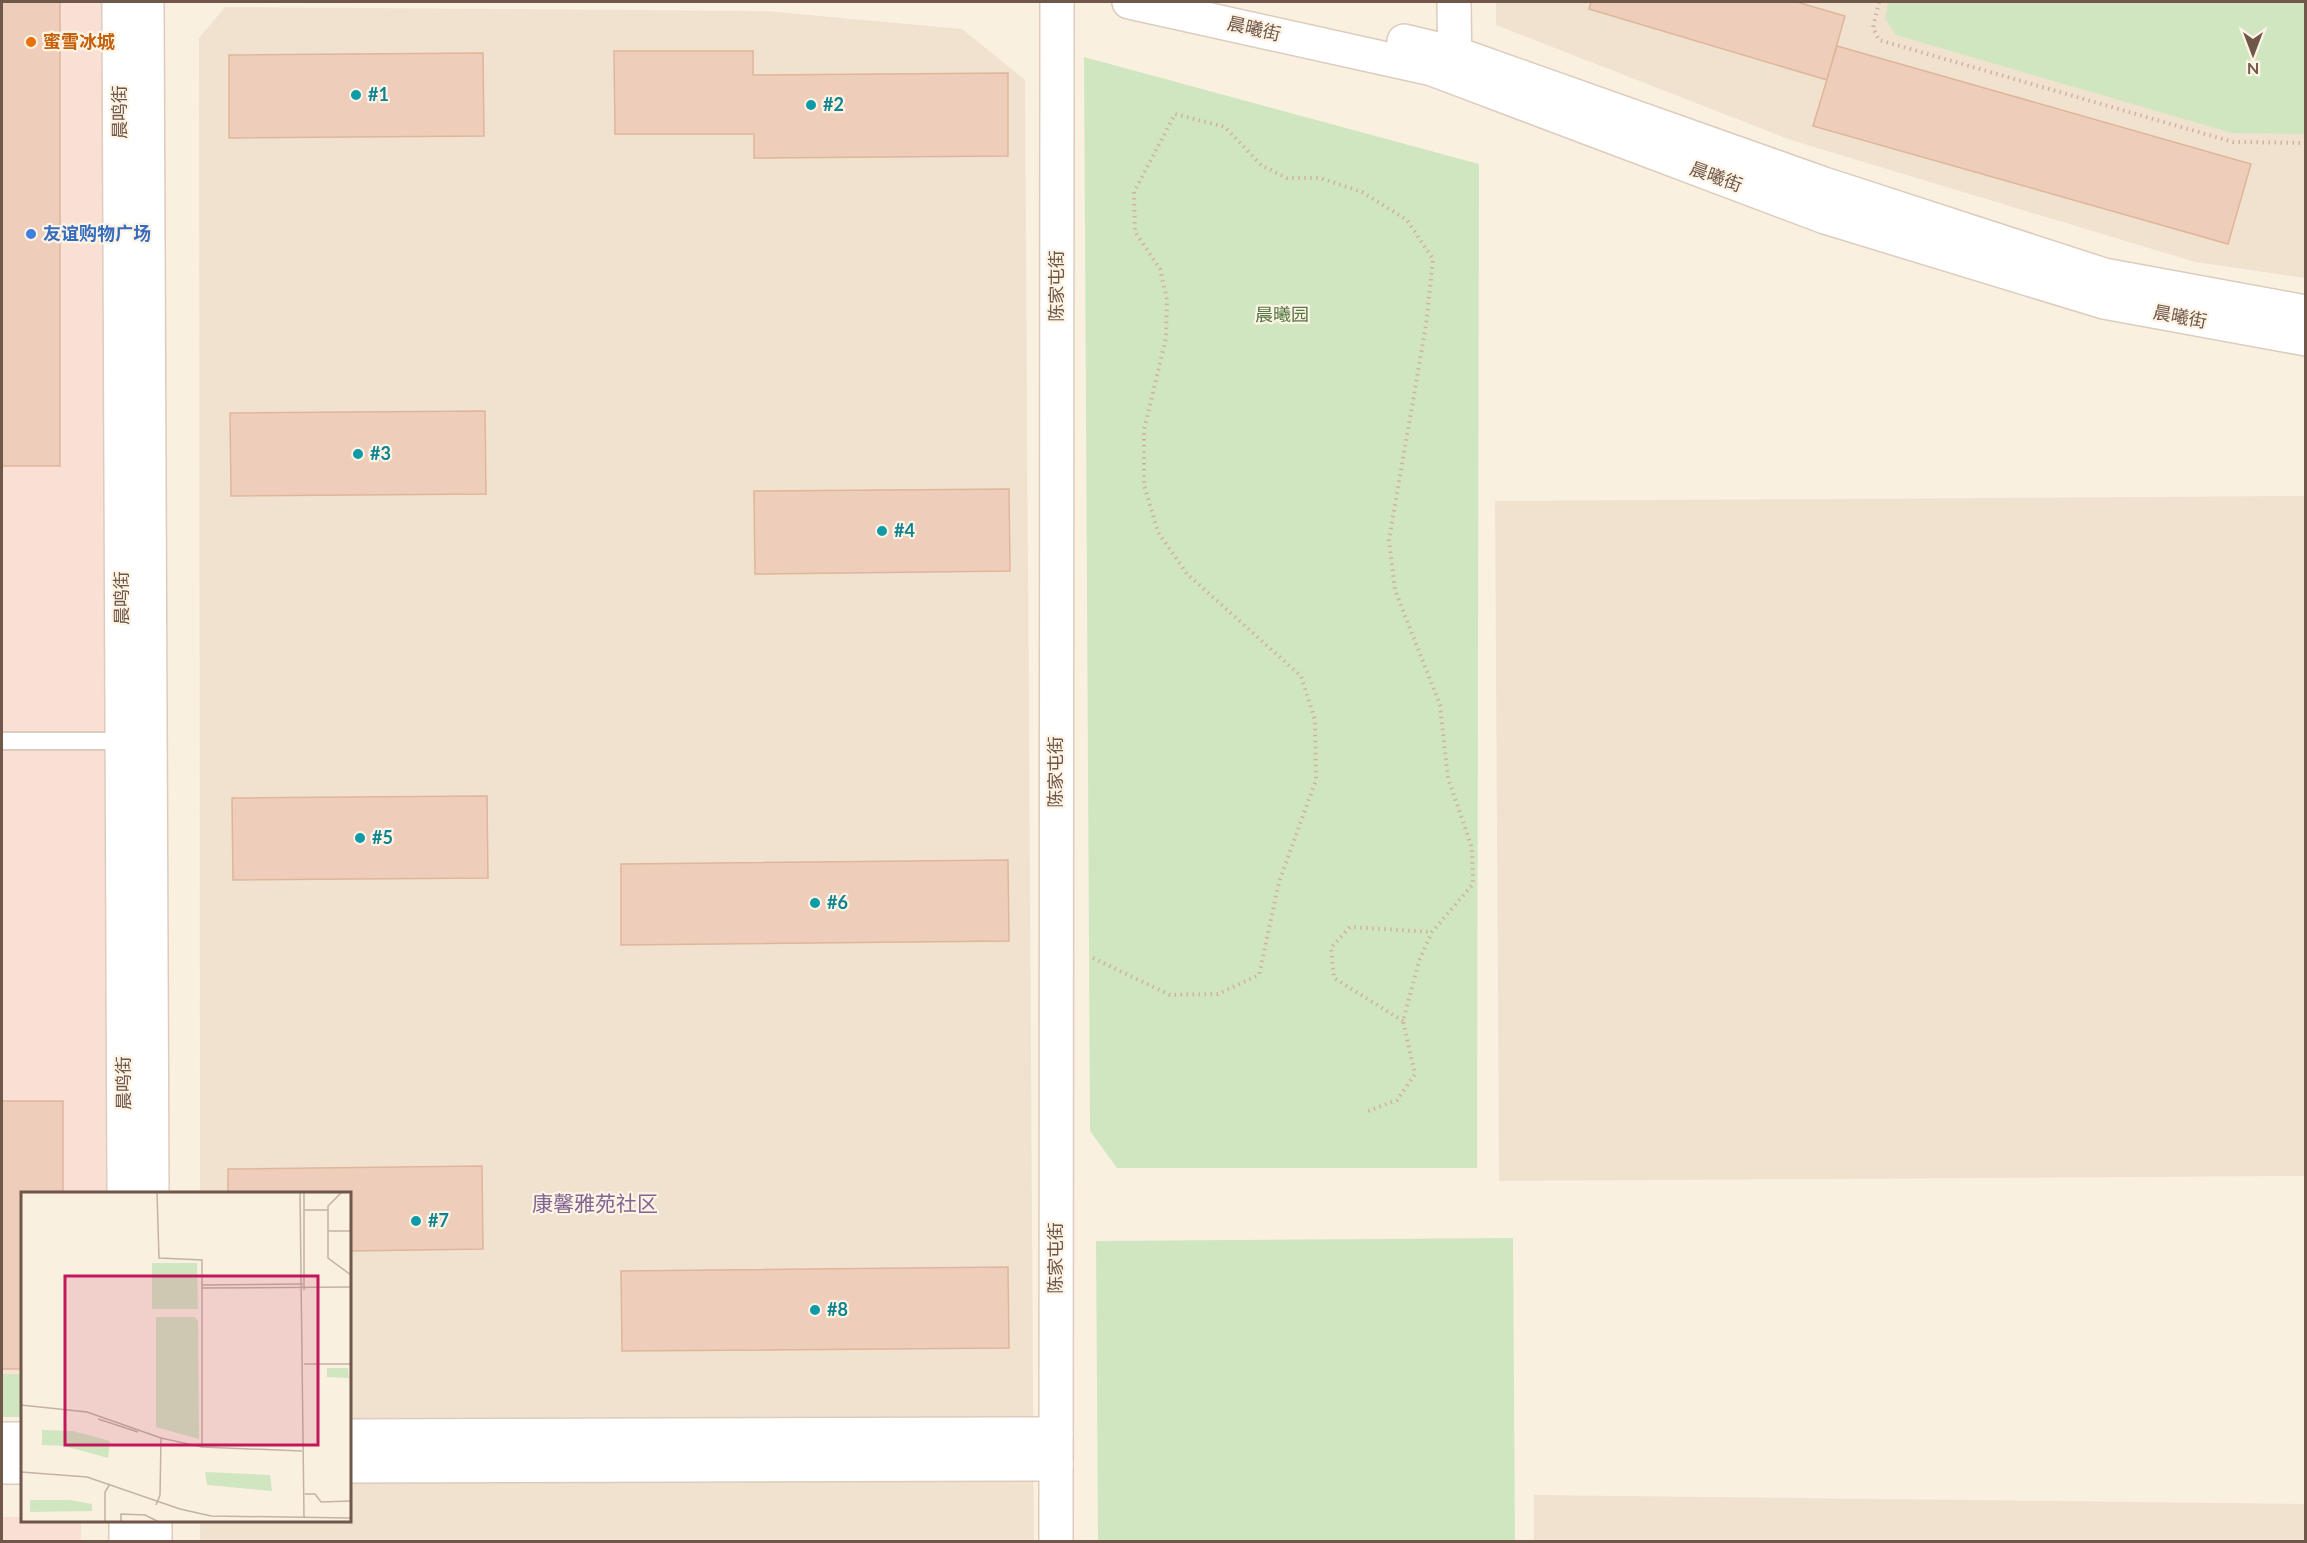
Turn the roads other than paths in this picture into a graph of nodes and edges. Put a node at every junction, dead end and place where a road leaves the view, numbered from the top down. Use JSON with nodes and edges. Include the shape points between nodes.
{"nodes":[{"id":1,"x":119,"y":2,"type":"edge"},
{"id":2,"x":147,"y":2,"type":"edge"},
{"id":3,"x":1057,"y":2,"type":"edge"},
{"id":4,"x":1130,"y":2,"type":"edge"},
{"id":5,"x":1230,"y":2,"type":"edge"},
{"id":6,"x":1432,"y":2,"type":"edge"},
{"id":7,"x":1454,"y":2,"type":"edge"},
{"id":8,"x":1443,"y":62,"type":"junction"},
{"id":9,"x":2306,"y":312,"type":"edge"},
{"id":10,"x":2306,"y":339,"type":"edge"},
{"id":11,"x":2,"y":741,"type":"edge"},
{"id":12,"x":122,"y":741,"type":"junction"},
{"id":13,"x":124,"y":1192,"type":"edge"},
{"id":14,"x":152,"y":1192,"type":"edge"},
{"id":15,"x":351,"y":1436,"type":"edge"},
{"id":16,"x":2,"y":1439,"type":"edge"},
{"id":17,"x":21,"y":1439,"type":"edge"},
{"id":18,"x":1056,"y":1449,"type":"junction"},
{"id":19,"x":351,"y":1466,"type":"edge"},
{"id":20,"x":2,"y":1467,"type":"edge"},
{"id":21,"x":21,"y":1467,"type":"edge"},
{"id":22,"x":126,"y":1522,"type":"edge"},
{"id":23,"x":155,"y":1522,"type":"edge"},
{"id":24,"x":126,"y":1542,"type":"edge"},
{"id":25,"x":155,"y":1542,"type":"edge"},
{"id":26,"x":1056,"y":1542,"type":"edge"}],
"edges":[{"from":1,"to":12,"type":"street","name":"晨鸣街"},
{"from":2,"to":14,"type":"street","name":"晨鸣街"},
{"from":3,"to":18,"type":"street","name":"陈家屯街"},
{"from":4,"to":8,"type":"street","name":"晨曦街"},
{"from":5,"to":8,"type":"street","name":"晨曦街"},
{"from":6,"to":8,"type":"street"},
{"from":7,"to":8,"type":"street"},
{"from":8,"to":9,"type":"street","name":"晨曦街","via":[[2104,275]]},
{"from":8,"to":10,"type":"street","name":"晨曦街","via":[[1836,220],[2104,302]]},
{"from":11,"to":12,"type":"lane"},
{"from":12,"to":13,"type":"street","name":"晨鸣街"},
{"from":15,"to":18,"type":"street"},
{"from":16,"to":17,"type":"street"},
{"from":18,"to":19,"type":"street"},
{"from":18,"to":26,"type":"street","name":"陈家屯街"},
{"from":20,"to":21,"type":"street"},
{"from":22,"to":24,"type":"street"},
{"from":23,"to":25,"type":"street"}]}
